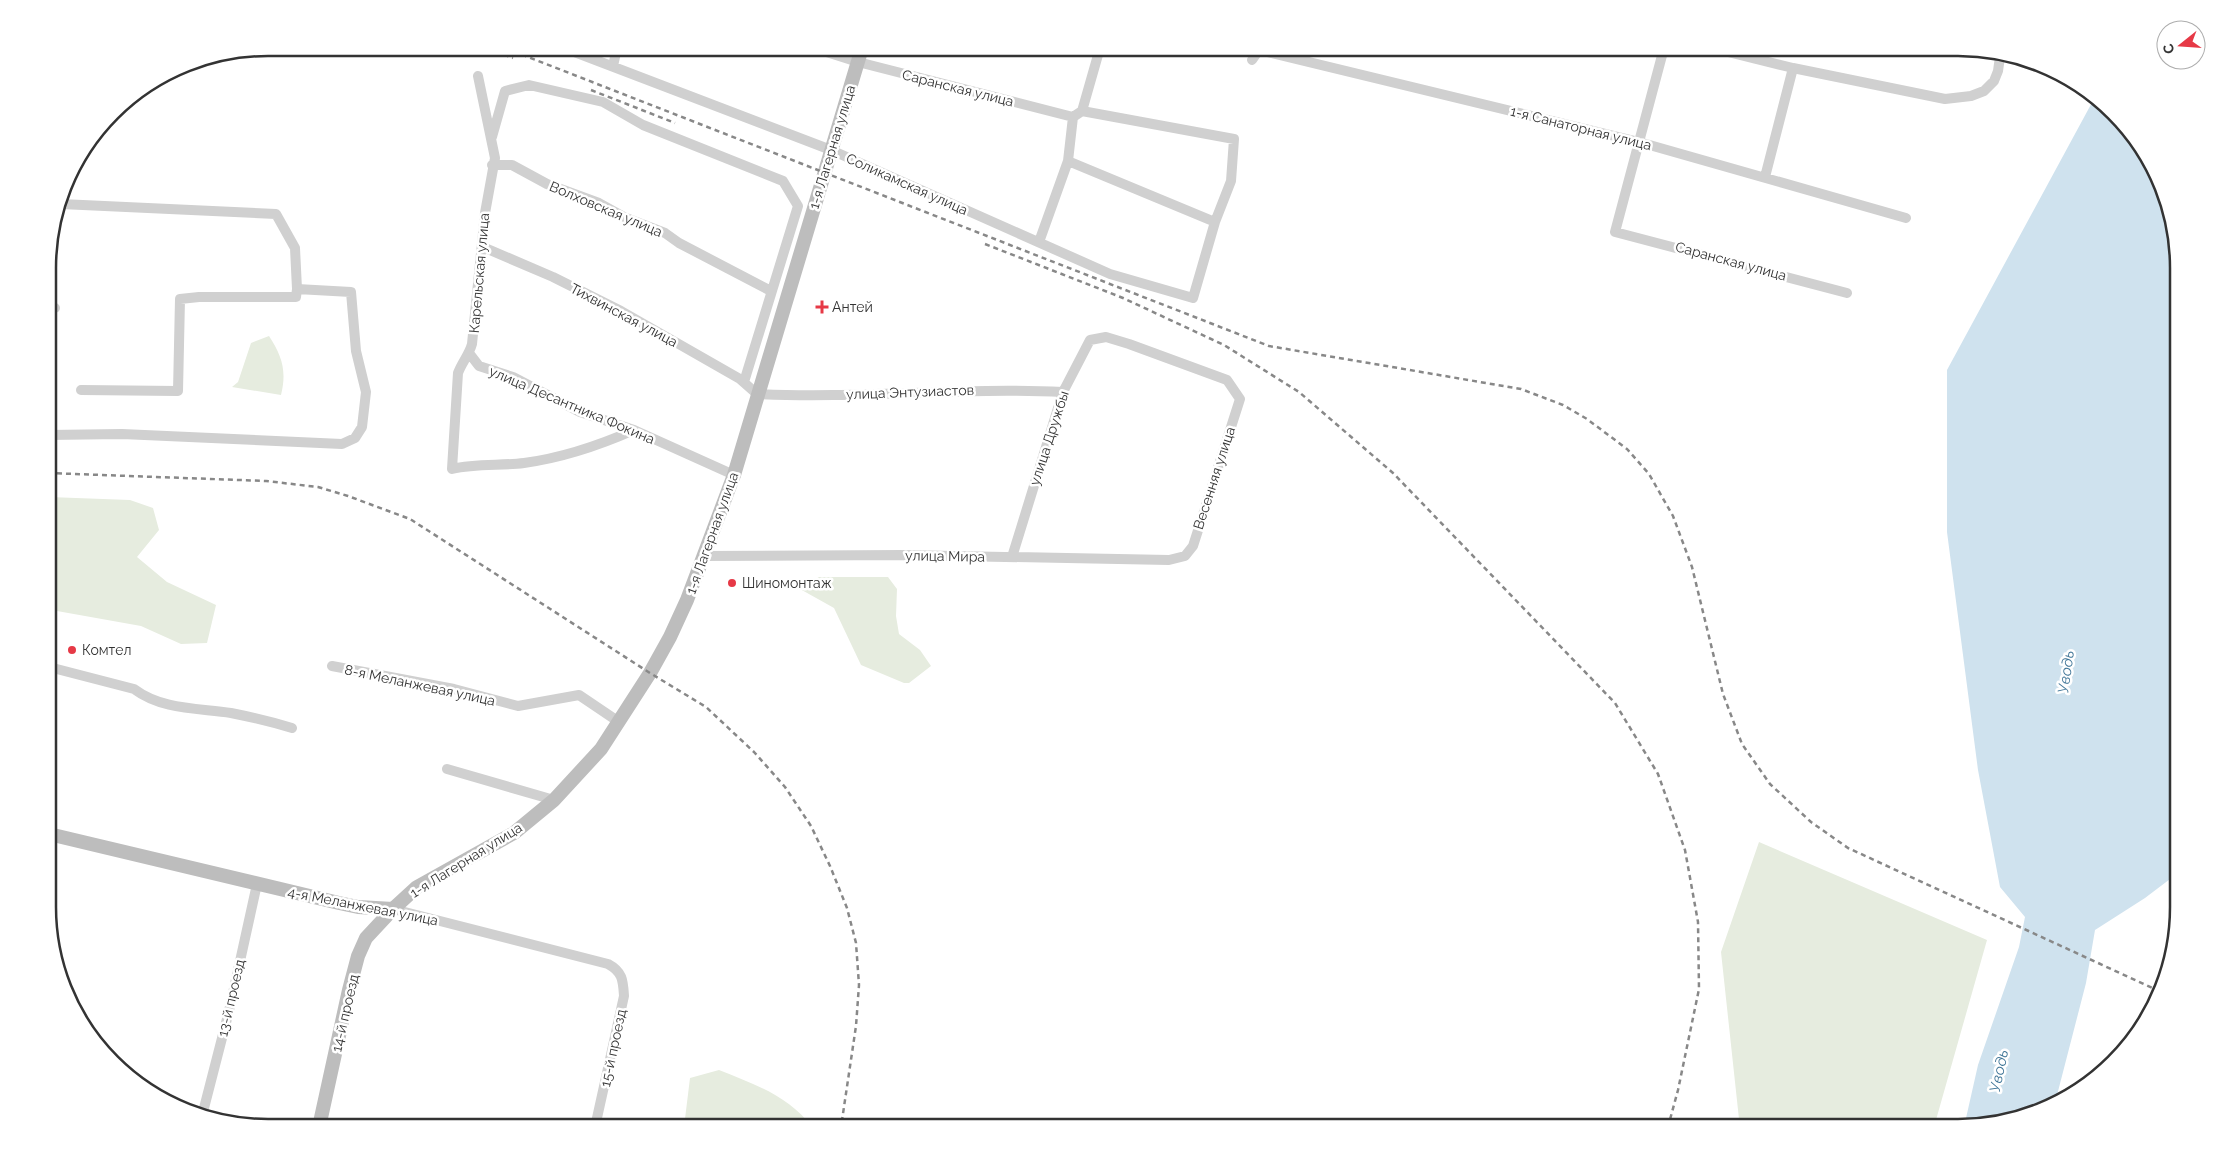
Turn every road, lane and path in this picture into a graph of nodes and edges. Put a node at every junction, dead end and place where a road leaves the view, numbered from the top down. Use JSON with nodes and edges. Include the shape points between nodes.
{"nodes":[{"id":1,"x":586,"y":56,"type":"edge"},
{"id":2,"x":615,"y":56,"type":"edge"},
{"id":3,"x":839,"y":56,"type":"edge"},
{"id":4,"x":860,"y":56,"type":"edge"},
{"id":5,"x":1097,"y":56,"type":"edge"},
{"id":6,"x":1277,"y":56,"type":"edge"},
{"id":7,"x":1662,"y":56,"type":"edge"},
{"id":8,"x":1744,"y":56,"type":"edge"},
{"id":9,"x":1999,"y":60,"type":"edge"},
{"id":10,"x":858,"y":62,"type":"junction"},
{"id":11,"x":613,"y":66,"type":"junction"},
{"id":12,"x":1793,"y":68,"type":"junction"},
{"id":13,"x":478,"y":76,"type":"dead end"},
{"id":14,"x":1078,"y":114,"type":"junction"},
{"id":15,"x":491,"y":138,"type":"junction"},
{"id":16,"x":1639,"y":142,"type":"junction"},
{"id":17,"x":831,"y":150,"type":"junction"},
{"id":18,"x":1068,"y":161,"type":"junction"},
{"id":19,"x":492,"y":165,"type":"junction"},
{"id":20,"x":1765,"y":177,"type":"junction"},
{"id":21,"x":66,"y":204,"type":"edge"},
{"id":22,"x":1906,"y":218,"type":"dead end"},
{"id":23,"x":1215,"y":222,"type":"junction"},
{"id":24,"x":1039,"y":242,"type":"junction"},
{"id":25,"x":483,"y":247,"type":"junction"},
{"id":26,"x":298,"y":290,"type":"junction"},
{"id":27,"x":771,"y":291,"type":"junction"},
{"id":28,"x":1847,"y":293,"type":"dead end"},
{"id":29,"x":469,"y":353,"type":"junction"},
{"id":30,"x":744,"y":382,"type":"junction"},
{"id":31,"x":81,"y":390,"type":"dead end"},
{"id":32,"x":1063,"y":392,"type":"junction"},
{"id":33,"x":757,"y":394,"type":"junction"},
{"id":34,"x":1240,"y":399,"type":"joint"},
{"id":35,"x":634,"y":430,"type":"junction"},
{"id":36,"x":56,"y":435,"type":"edge"},
{"id":37,"x":734,"y":475,"type":"junction"},
{"id":38,"x":704,"y":556,"type":"junction"},
{"id":39,"x":1012,"y":556,"type":"junction"},
{"id":40,"x":1185,"y":556,"type":"joint"},
{"id":41,"x":332,"y":666,"type":"dead end"},
{"id":42,"x":56,"y":669,"type":"edge"},
{"id":43,"x":619,"y":722,"type":"junction"},
{"id":44,"x":292,"y":728,"type":"dead end"},
{"id":45,"x":447,"y":768,"type":"dead end"},
{"id":46,"x":554,"y":800,"type":"junction"},
{"id":47,"x":56,"y":836,"type":"edge"},
{"id":48,"x":257,"y":884,"type":"junction"},
{"id":49,"x":392,"y":908,"type":"junction"},
{"id":50,"x":618,"y":969,"type":"joint"},
{"id":51,"x":204,"y":1108,"type":"edge"},
{"id":52,"x":321,"y":1119,"type":"edge"},
{"id":53,"x":597,"y":1119,"type":"edge"}],
"edges":[{"from":1,"to":11,"type":"street","name":"Соликамская улица"},
{"from":2,"to":11,"type":"street"},
{"from":3,"to":10,"type":"street","name":"Саранская улица"},
{"from":4,"to":10,"type":"main road","name":"1-я Лагерная улица"},
{"from":5,"to":14,"type":"street"},
{"from":6,"to":16,"type":"street","name":"1-я Санаторная улица"},
{"from":7,"to":16,"type":"street"},
{"from":8,"to":12,"type":"street"},
{"from":9,"to":12,"type":"street","via":[[1994,81],[1984,91],[1945,99]]},
{"from":10,"to":14,"type":"street","name":"Саранская улица"},
{"from":10,"to":17,"type":"main road","name":"1-я Лагерная улица"},
{"from":11,"to":17,"type":"street","name":"Соликамская улица"},
{"from":12,"to":20,"type":"street"},
{"from":13,"to":15,"type":"street","name":"Карельская улица"},
{"from":14,"to":18,"type":"street"},
{"from":14,"to":23,"type":"street","name":"Саранская улица","via":[[1234,139],[1231,181]]},
{"from":15,"to":19,"type":"street","name":"Карельская улица","via":[[495,158]]},
{"from":15,"to":27,"type":"street","via":[[505,91],[529,85],[603,102],[643,125],[784,181],[798,206]]},
{"from":16,"to":20,"type":"street","name":"1-я Санаторная улица"},
{"from":16,"to":28,"type":"street","name":"Саранская улица","via":[[1615,232]]},
{"from":17,"to":24,"type":"street","name":"Соликамская улица"},
{"from":17,"to":33,"type":"main road","name":"1-я Лагерная улица"},
{"from":18,"to":23,"type":"street"},
{"from":18,"to":24,"type":"street"},
{"from":19,"to":25,"type":"street","name":"Карельская улица"},
{"from":19,"to":27,"type":"street","name":"Волховская улица","via":[[512,165],[547,184],[665,233]]},
{"from":20,"to":22,"type":"street","name":"1-я Санаторная улица"},
{"from":21,"to":26,"type":"street","via":[[276,214],[295,248]]},
{"from":23,"to":24,"type":"street","name":"Соликамская улица","via":[[1193,298],[1110,274]]},
{"from":25,"to":29,"type":"street","name":"Карельская улица"},
{"from":25,"to":30,"type":"street","name":"Тихвинская улица","via":[[621,311]]},
{"from":26,"to":31,"type":"street","via":[[296,298],[180,299],[178,390]]},
{"from":26,"to":36,"type":"street","via":[[351,292],[356,350],[366,392],[362,427],[355,438],[342,444],[324,444],[122,434]]},
{"from":27,"to":30,"type":"street"},
{"from":29,"to":35,"type":"street","name":"улица Десантника Фокина","via":[[479,366],[513,377],[580,412]]},
{"from":29,"to":35,"type":"street","name":"Карельская улица","via":[[458,373],[452,468],[532,461]]},
{"from":30,"to":33,"type":"street","name":"Тихвинская улица"},
{"from":32,"to":33,"type":"street","name":"улица Энтузиастов"},
{"from":32,"to":34,"type":"street","name":"улица Дружбы","via":[[1090,340],[1106,337],[1227,380]]},
{"from":32,"to":39,"type":"street","name":"улица Дружбы"},
{"from":33,"to":37,"type":"main road","name":"1-я Лагерная улица"},
{"from":34,"to":40,"type":"street","name":"Весенняя улица","via":[[1193,546]]},
{"from":35,"to":37,"type":"street","name":"улица Десантника Фокина"},
{"from":37,"to":38,"type":"main road","name":"1-я Лагерная улица"},
{"from":38,"to":39,"type":"street","name":"улица Мира"},
{"from":38,"to":43,"type":"main road","name":"1-я Лагерная улица","via":[[670,637]]},
{"from":39,"to":40,"type":"street","name":"улица Мира","via":[[1169,560]]},
{"from":41,"to":43,"type":"street","name":"8-я Меланжевая улица","via":[[454,689],[518,706],[579,695]]},
{"from":42,"to":44,"type":"street","via":[[134,689],[158,702],[231,713]]},
{"from":43,"to":46,"type":"main road","name":"1-я Лагерная улица","via":[[601,749]]},
{"from":45,"to":46,"type":"street"},
{"from":46,"to":49,"type":"main road","name":"1-я Лагерная улица","via":[[514,833],[417,887]]},
{"from":47,"to":48,"type":"main road","name":"4-я Меланжевая улица"},
{"from":48,"to":49,"type":"main road","name":"4-я Меланжевая улица","via":[[358,907]]},
{"from":48,"to":51,"type":"street","name":"13-й проезд"},
{"from":49,"to":50,"type":"street","name":"4-я Меланжевая улица"},
{"from":49,"to":52,"type":"main road","name":"14-й проезд","via":[[366,938],[358,956]]},
{"from":50,"to":53,"type":"street","name":"15-й проезд","via":[[623,977],[624,996]]}]}
